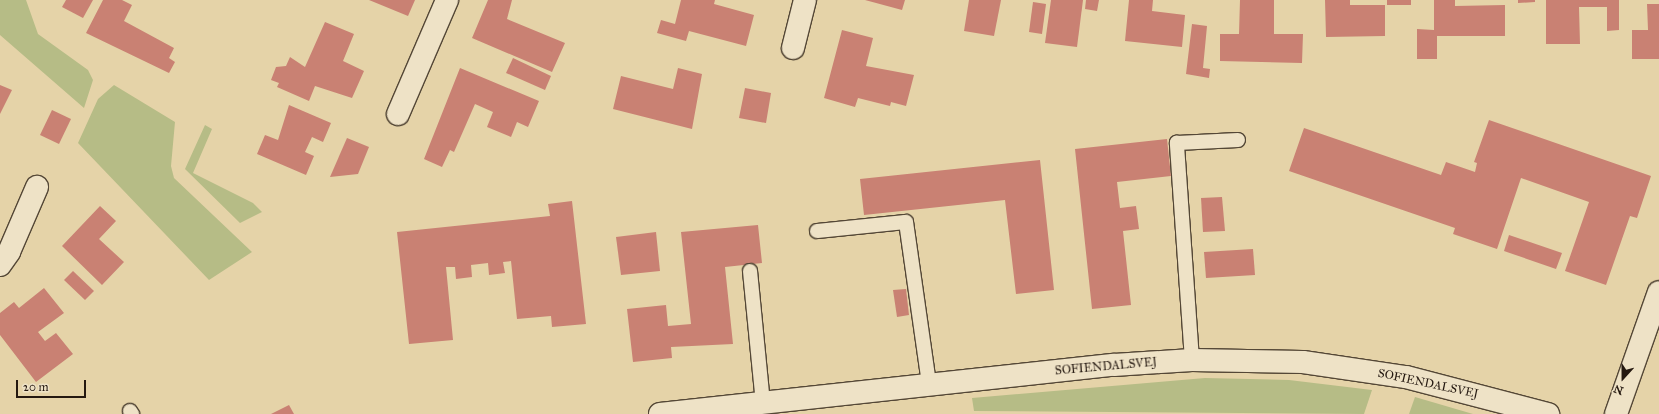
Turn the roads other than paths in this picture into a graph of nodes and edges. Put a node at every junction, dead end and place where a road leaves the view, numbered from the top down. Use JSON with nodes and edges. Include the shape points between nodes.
{"nodes":[{"id":1,"x":447,"y":0,"type":"edge"},
{"id":2,"x":805,"y":0,"type":"edge"},
{"id":3,"x":793,"y":48,"type":"dead end"},
{"id":4,"x":398,"y":114,"type":"dead end"},
{"id":5,"x":1238,"y":140,"type":"dead end"},
{"id":6,"x":37,"y":187,"type":"dead end"},
{"id":7,"x":817,"y":231,"type":"dead end"},
{"id":8,"x":0,"y":265,"type":"edge"},
{"id":9,"x":750,"y":271,"type":"dead end"},
{"id":10,"x":1659,"y":292,"type":"edge"},
{"id":11,"x":1192,"y":360,"type":"junction"},
{"id":12,"x":929,"y":384,"type":"junction"},
{"id":13,"x":763,"y":403,"type":"junction"},
{"id":14,"x":689,"y":412,"type":"edge"},
{"id":15,"x":660,"y":414,"type":"edge"},
{"id":16,"x":1548,"y":414,"type":"edge"},
{"id":17,"x":1616,"y":414,"type":"edge"}],
"edges":[{"from":1,"to":4,"type":"street"},
{"from":2,"to":3,"type":"street"},
{"from":5,"to":11,"type":"lane","via":[[1177,143]]},
{"from":6,"to":8,"type":"street","via":[[9,252]]},
{"from":7,"to":12,"type":"lane","via":[[906,222]]},
{"from":9,"to":13,"type":"lane"},
{"from":10,"to":17,"type":"street"},
{"from":11,"to":12,"type":"street","name":"SOFIENDALSVEJ"},
{"from":11,"to":16,"type":"street","name":"SOFIENDALSVEJ","via":[[1303,362],[1382,374]]},
{"from":12,"to":13,"type":"street","name":"SOFIENDALSVEJ"},
{"from":13,"to":14,"type":"street","name":"SOFIENDALSVEJ"},
{"from":14,"to":15,"type":"street","name":"SOFIENDALSVEJ"}]}
